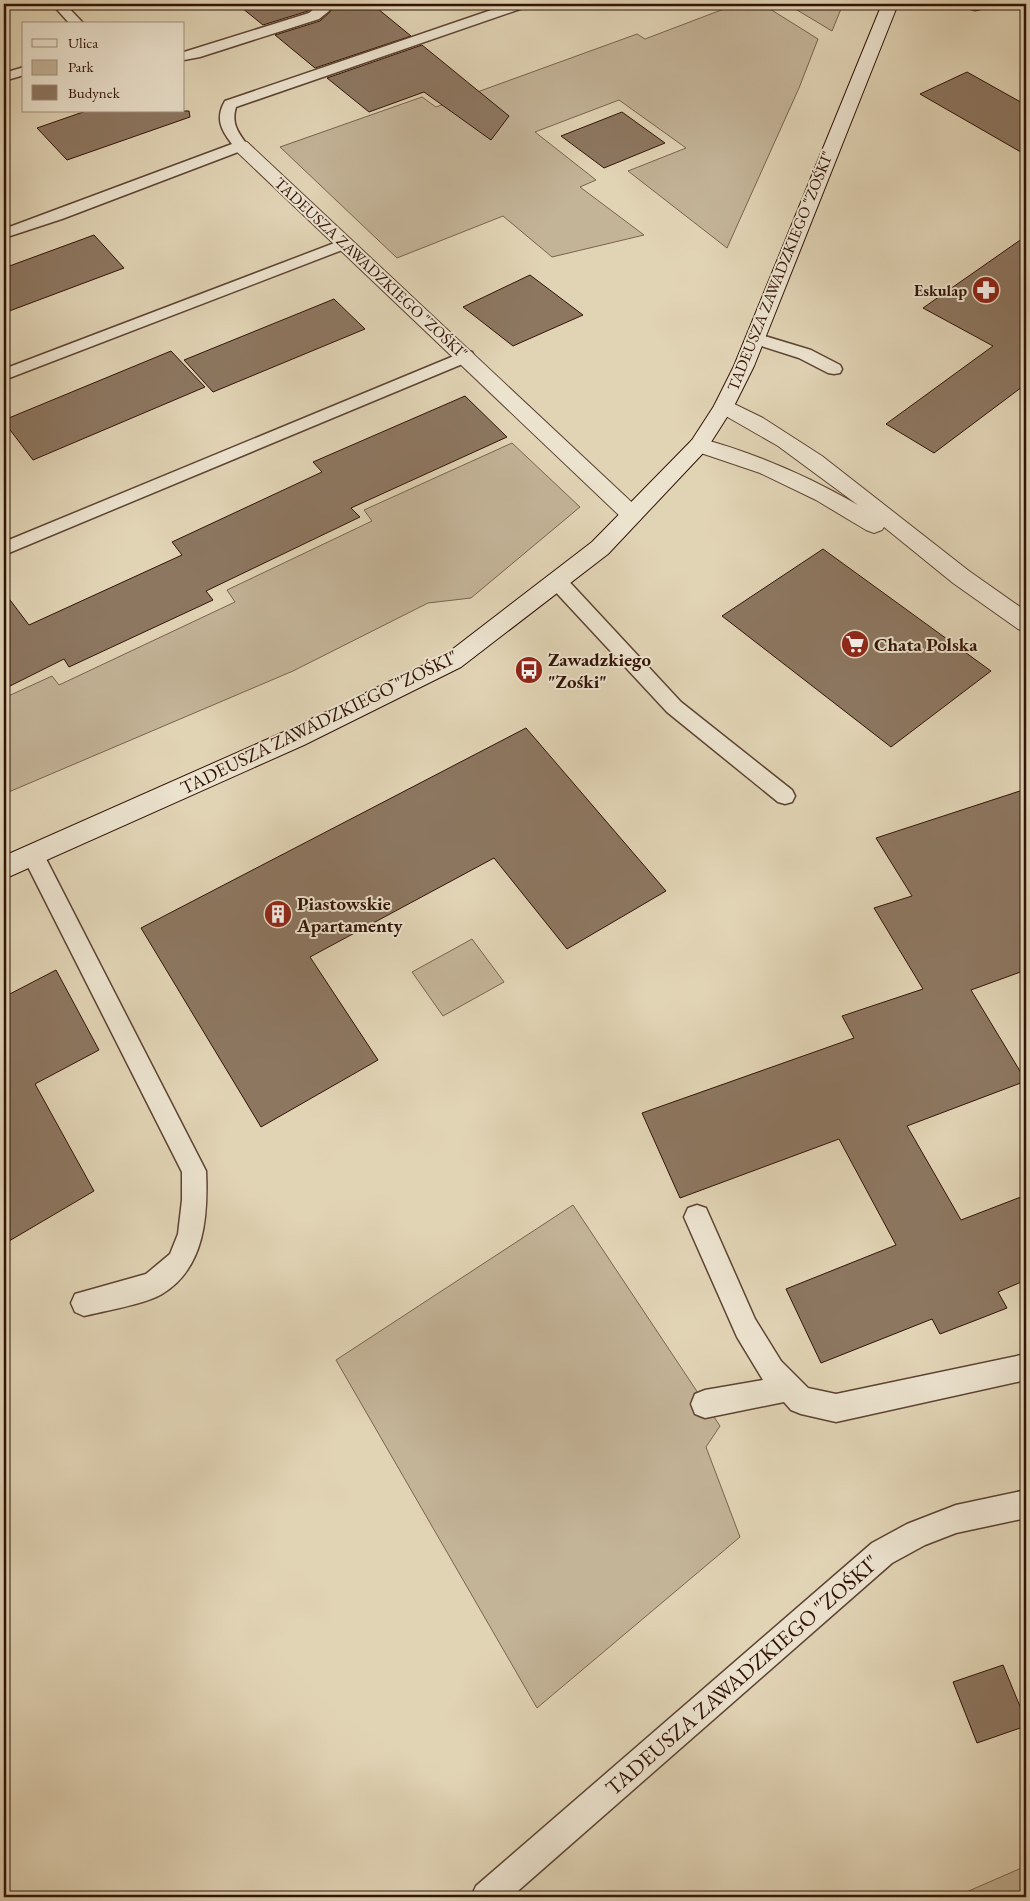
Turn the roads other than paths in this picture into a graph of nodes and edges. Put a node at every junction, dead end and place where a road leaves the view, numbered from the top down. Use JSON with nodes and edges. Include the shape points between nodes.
{"nodes":[{"id":1,"x":58,"y":4,"type":"edge"},
{"id":2,"x":326,"y":4,"type":"edge"},
{"id":3,"x":521,"y":4,"type":"edge"},
{"id":4,"x":890,"y":4,"type":"edge"},
{"id":5,"x":970,"y":4,"type":"edge"},
{"id":6,"x":976,"y":4,"type":"edge"},
{"id":7,"x":76,"y":22,"type":"edge"},
{"id":8,"x":185,"y":56,"type":"edge"},
{"id":9,"x":22,"y":72,"type":"edge"},
{"id":10,"x":4,"y":77,"type":"edge"},
{"id":11,"x":241,"y":146,"type":"junction"},
{"id":12,"x":4,"y":234,"type":"edge"},
{"id":13,"x":345,"y":244,"type":"junction"},
{"id":14,"x":755,"y":338,"type":"junction"},
{"id":15,"x":466,"y":356,"type":"junction"},
{"id":16,"x":834,"y":369,"type":"dead end"},
{"id":17,"x":4,"y":376,"type":"edge"},
{"id":18,"x":724,"y":406,"type":"junction"},
{"id":19,"x":699,"y":445,"type":"junction"},
{"id":20,"x":632,"y":515,"type":"junction"},
{"id":21,"x":4,"y":550,"type":"edge"},
{"id":22,"x":953,"y":571,"type":"junction"},
{"id":23,"x":557,"y":581,"type":"junction"},
{"id":24,"x":1026,"y":623,"type":"edge"},
{"id":25,"x":785,"y":796,"type":"dead end"},
{"id":26,"x":33,"y":855,"type":"junction"},
{"id":27,"x":4,"y":868,"type":"edge"},
{"id":28,"x":696,"y":1217,"type":"dead end"},
{"id":29,"x":84,"y":1303,"type":"dead end"},
{"id":30,"x":1026,"y":1367,"type":"edge"},
{"id":31,"x":789,"y":1388,"type":"junction"},
{"id":32,"x":705,"y":1404,"type":"dead end"},
{"id":33,"x":1026,"y":1504,"type":"edge"},
{"id":34,"x":486,"y":1897,"type":"edge"}],
"edges":[{"from":1,"to":7,"type":"lane"},
{"from":2,"to":8,"type":"lane","via":[[314,16]]},
{"from":3,"to":11,"type":"lane","via":[[230,104],[225,117],[226,126]]},
{"from":4,"to":14,"type":"street","name":"TADEUSZA ZAWADZKIEGO \"ZOŚKI\""},
{"from":5,"to":6,"type":"lane"},
{"from":9,"to":10,"type":"lane"},
{"from":11,"to":12,"type":"lane"},
{"from":11,"to":13,"type":"street","name":"TADEUSZA ZAWADZKIEGO \"ZOŚKI\""},
{"from":13,"to":15,"type":"street","name":"TADEUSZA ZAWADZKIEGO \"ZOŚKI\""},
{"from":13,"to":17,"type":"lane"},
{"from":14,"to":16,"type":"lane","via":[[805,354]]},
{"from":14,"to":18,"type":"street","name":"TADEUSZA ZAWADZKIEGO \"ZOŚKI\""},
{"from":15,"to":20,"type":"street","name":"TADEUSZA ZAWADZKIEGO \"ZOŚKI\""},
{"from":15,"to":21,"type":"lane"},
{"from":18,"to":19,"type":"street","name":"TADEUSZA ZAWADZKIEGO \"ZOŚKI\""},
{"from":18,"to":22,"type":"street","via":[[797,447]]},
{"from":19,"to":20,"type":"street","name":"TADEUSZA ZAWADZKIEGO \"ZOŚKI\""},
{"from":19,"to":22,"type":"street","via":[[768,468],[824,495]]},
{"from":20,"to":23,"type":"street","name":"TADEUSZA ZAWADZKIEGO \"ZOŚKI\"","via":[[600,548]]},
{"from":22,"to":24,"type":"street"},
{"from":23,"to":25,"type":"lane","via":[[674,707]]},
{"from":23,"to":26,"type":"street","name":"TADEUSZA ZAWADZKIEGO \"ZOŚKI\"","via":[[453,660],[295,738]]},
{"from":26,"to":27,"type":"street","name":"TADEUSZA ZAWADZKIEGO \"ZOŚKI\""},
{"from":26,"to":29,"type":"lane","via":[[194,1171],[196,1200],[191,1234],[178,1263],[153,1285]]},
{"from":28,"to":31,"type":"lane","via":[[746,1328],[772,1370]]},
{"from":30,"to":31,"type":"lane","via":[[836,1408],[801,1400]]},
{"from":31,"to":32,"type":"lane"},
{"from":33,"to":34,"type":"lane","name":"TADEUSZA ZAWADZKIEGO \"ZOŚKI\"","via":[[956,1519],[882,1552]]}]}
